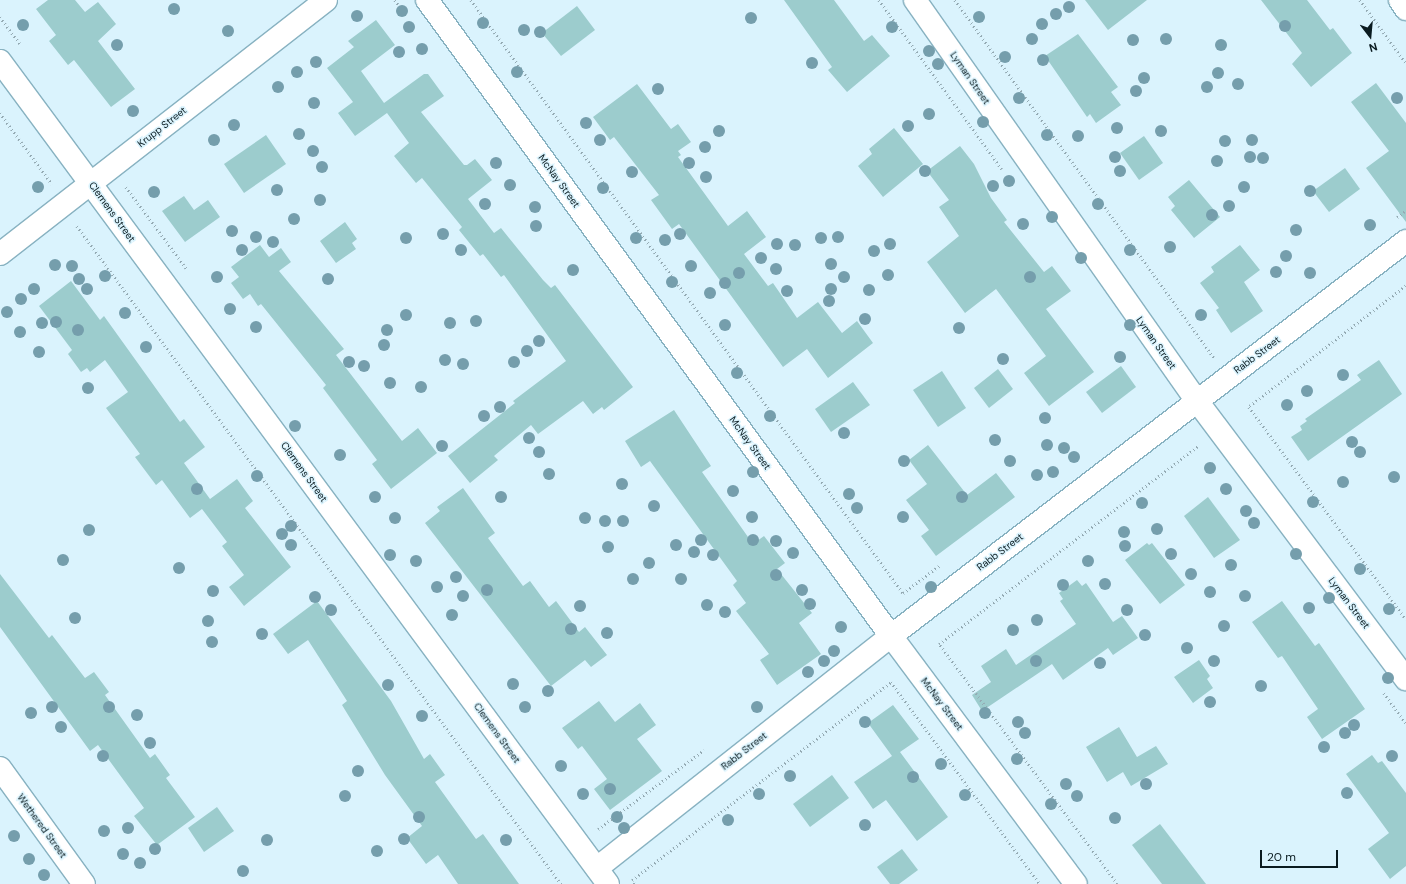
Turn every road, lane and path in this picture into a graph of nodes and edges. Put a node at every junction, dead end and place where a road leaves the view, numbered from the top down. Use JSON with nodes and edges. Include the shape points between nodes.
{"nodes":[{"id":1,"x":326,"y":0,"type":"edge"},
{"id":2,"x":395,"y":0,"type":"edge"},
{"id":3,"x":427,"y":0,"type":"edge"},
{"id":4,"x":471,"y":0,"type":"edge"},
{"id":5,"x":879,"y":0,"type":"edge"},
{"id":6,"x":915,"y":0,"type":"edge"},
{"id":7,"x":955,"y":0,"type":"edge"},
{"id":8,"x":1360,"y":0,"type":"edge"},
{"id":9,"x":1400,"y":0,"type":"edge"},
{"id":10,"x":1406,"y":8,"type":"edge"},
{"id":11,"x":409,"y":19,"type":"dead end"},
{"id":12,"x":0,"y":61,"type":"edge"},
{"id":13,"x":1406,"y":63,"type":"edge"},
{"id":14,"x":0,"y":113,"type":"edge"},
{"id":15,"x":1004,"y":172,"type":"dead end"},
{"id":16,"x":90,"y":183,"type":"junction"},
{"id":17,"x":53,"y":186,"type":"dead end"},
{"id":18,"x":126,"y":187,"type":"dead end"},
{"id":19,"x":1406,"y":210,"type":"edge"},
{"id":20,"x":1394,"y":220,"type":"dead end"},
{"id":21,"x":75,"y":224,"type":"dead end"},
{"id":22,"x":1406,"y":241,"type":"edge"},
{"id":23,"x":0,"y":254,"type":"edge"},
{"id":24,"x":188,"y":270,"type":"dead end"},
{"id":25,"x":1406,"y":286,"type":"edge"},
{"id":26,"x":1220,"y":354,"type":"dead end"},
{"id":27,"x":1197,"y":401,"type":"junction"},
{"id":28,"x":1204,"y":450,"type":"dead end"},
{"id":29,"x":947,"y":560,"type":"dead end"},
{"id":30,"x":1406,"y":619,"type":"edge"},
{"id":31,"x":891,"y":636,"type":"junction"},
{"id":32,"x":1406,"y":679,"type":"edge"},
{"id":33,"x":1383,"y":692,"type":"dead end"},
{"id":34,"x":1406,"y":723,"type":"edge"},
{"id":35,"x":706,"y":748,"type":"dead end"},
{"id":36,"x":0,"y":768,"type":"edge"},
{"id":37,"x":594,"y":823,"type":"dead end"},
{"id":38,"x":603,"y":876,"type":"edge"},
{"id":39,"x":84,"y":884,"type":"edge"},
{"id":40,"x":561,"y":884,"type":"edge"},
{"id":41,"x":634,"y":884,"type":"edge"},
{"id":42,"x":1040,"y":884,"type":"edge"},
{"id":43,"x":1076,"y":884,"type":"edge"},
{"id":44,"x":1117,"y":884,"type":"edge"}],
"edges":[{"from":1,"to":16,"type":"street","name":"Krupp Street"},
{"from":2,"to":11,"type":"path"},
{"from":3,"to":31,"type":"street","name":"McNay Street"},
{"from":4,"to":29,"type":"path","via":[[903,593]]},
{"from":5,"to":15,"type":"path"},
{"from":6,"to":27,"type":"street","name":"Lyman Street"},
{"from":7,"to":26,"type":"path","via":[[1214,358]]},
{"from":8,"to":13,"type":"path"},
{"from":9,"to":10,"type":"street"},
{"from":12,"to":16,"type":"street","name":"Clemens Street"},
{"from":14,"to":17,"type":"path"},
{"from":16,"to":23,"type":"street","name":"Krupp Street"},
{"from":16,"to":38,"type":"street","name":"Clemens Street"},
{"from":18,"to":24,"type":"path"},
{"from":19,"to":20,"type":"path"},
{"from":21,"to":40,"type":"path"},
{"from":22,"to":27,"type":"street","name":"Rabb Street"},
{"from":25,"to":30,"type":"path","via":[[1249,407]]},
{"from":27,"to":31,"type":"street","name":"Rabb Street"},
{"from":27,"to":32,"type":"street","name":"Lyman Street"},
{"from":28,"to":44,"type":"path","via":[[1200,444],[939,644]]},
{"from":31,"to":38,"type":"street","name":"Rabb Street"},
{"from":31,"to":43,"type":"street","name":"McNay Street"},
{"from":33,"to":34,"type":"path"},
{"from":35,"to":37,"type":"path","via":[[599,830]]},
{"from":36,"to":39,"type":"street","name":"Wethered Street"},
{"from":41,"to":42,"type":"path","via":[[632,880],[891,682]]}]}
